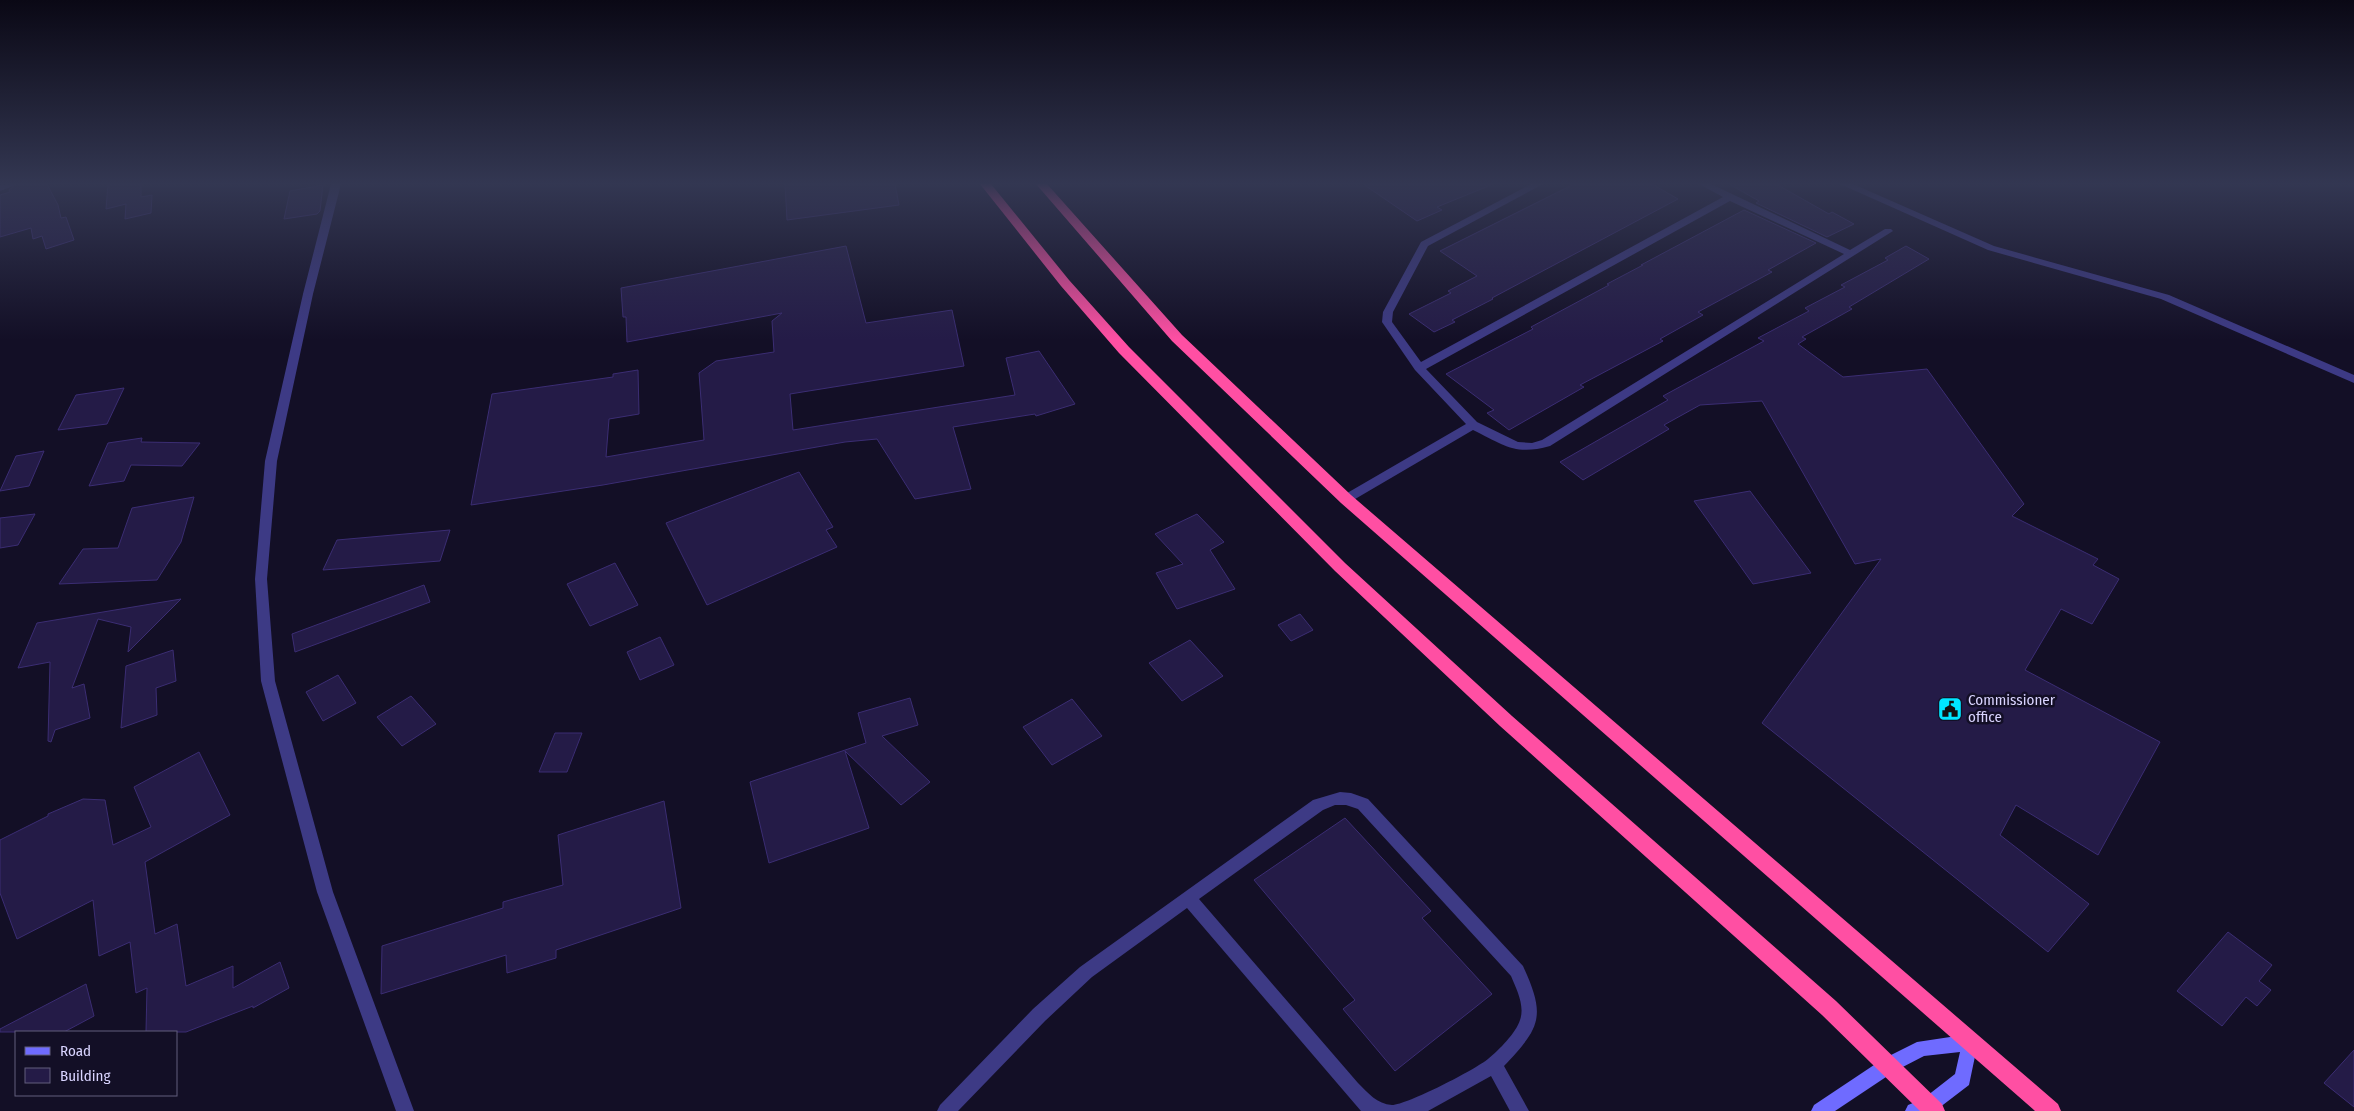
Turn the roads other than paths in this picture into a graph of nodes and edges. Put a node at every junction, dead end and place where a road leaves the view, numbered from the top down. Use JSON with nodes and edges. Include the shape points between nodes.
{"nodes":[{"id":1,"x":323,"y":236,"type":"edge"},
{"id":2,"x":1027,"y":236,"type":"edge"},
{"id":3,"x":1087,"y":236,"type":"edge"},
{"id":4,"x":1440,"y":236,"type":"edge"},
{"id":5,"x":1659,"y":236,"type":"edge"},
{"id":6,"x":1813,"y":236,"type":"edge"},
{"id":7,"x":1879,"y":236,"type":"edge"},
{"id":8,"x":1963,"y":236,"type":"edge"},
{"id":9,"x":1849,"y":253,"type":"junction"},
{"id":10,"x":1419,"y":368,"type":"junction"},
{"id":11,"x":2354,"y":379,"type":"edge"},
{"id":12,"x":1473,"y":425,"type":"junction"},
{"id":13,"x":1346,"y":499,"type":"junction"},
{"id":14,"x":1188,"y":898,"type":"junction"},
{"id":15,"x":1970,"y":1042,"type":"junction"},
{"id":16,"x":1494,"y":1065,"type":"junction"},
{"id":17,"x":1889,"y":1065,"type":"junction"},
{"id":18,"x":1926,"y":1109,"type":"edge"},
{"id":19,"x":405,"y":1111,"type":"edge"},
{"id":20,"x":946,"y":1111,"type":"edge"},
{"id":21,"x":1387,"y":1111,"type":"edge"},
{"id":22,"x":1398,"y":1111,"type":"edge"},
{"id":23,"x":1520,"y":1111,"type":"edge"},
{"id":24,"x":1820,"y":1111,"type":"edge"},
{"id":25,"x":2051,"y":1111,"type":"edge"}],
"edges":[{"from":1,"to":19,"type":"street","via":[[271,461],[261,579],[268,681],[325,892]]},
{"from":2,"to":17,"type":"highway","via":[[1124,350],[1340,567],[1506,721]]},
{"from":3,"to":13,"type":"highway","via":[[1177,338]]},
{"from":4,"to":10,"type":"street","via":[[1424,244],[1388,312],[1387,322]]},
{"from":5,"to":10,"type":"street"},
{"from":6,"to":9,"type":"street"},
{"from":7,"to":9,"type":"street"},
{"from":8,"to":11,"type":"street","via":[[1991,248],[2165,297]]},
{"from":9,"to":12,"type":"street","via":[[1546,443],[1532,447],[1516,446]]},
{"from":10,"to":12,"type":"street"},
{"from":12,"to":13,"type":"street"},
{"from":13,"to":15,"type":"highway"},
{"from":14,"to":16,"type":"street","via":[[1318,805],[1333,798],[1350,798],[1363,804],[1517,971],[1528,990],[1532,1011],[1524,1032]]},
{"from":14,"to":20,"type":"street","via":[[1086,972],[1039,1015]]},
{"from":14,"to":21,"type":"street","via":[[1352,1089],[1370,1108]]},
{"from":15,"to":17,"type":"street","via":[[1923,1048]]},
{"from":15,"to":18,"type":"street","via":[[1963,1079]]},
{"from":15,"to":25,"type":"highway"},
{"from":16,"to":22,"type":"street","via":[[1416,1108]]},
{"from":16,"to":23,"type":"street"},
{"from":17,"to":18,"type":"highway"},
{"from":17,"to":24,"type":"street"}]}
